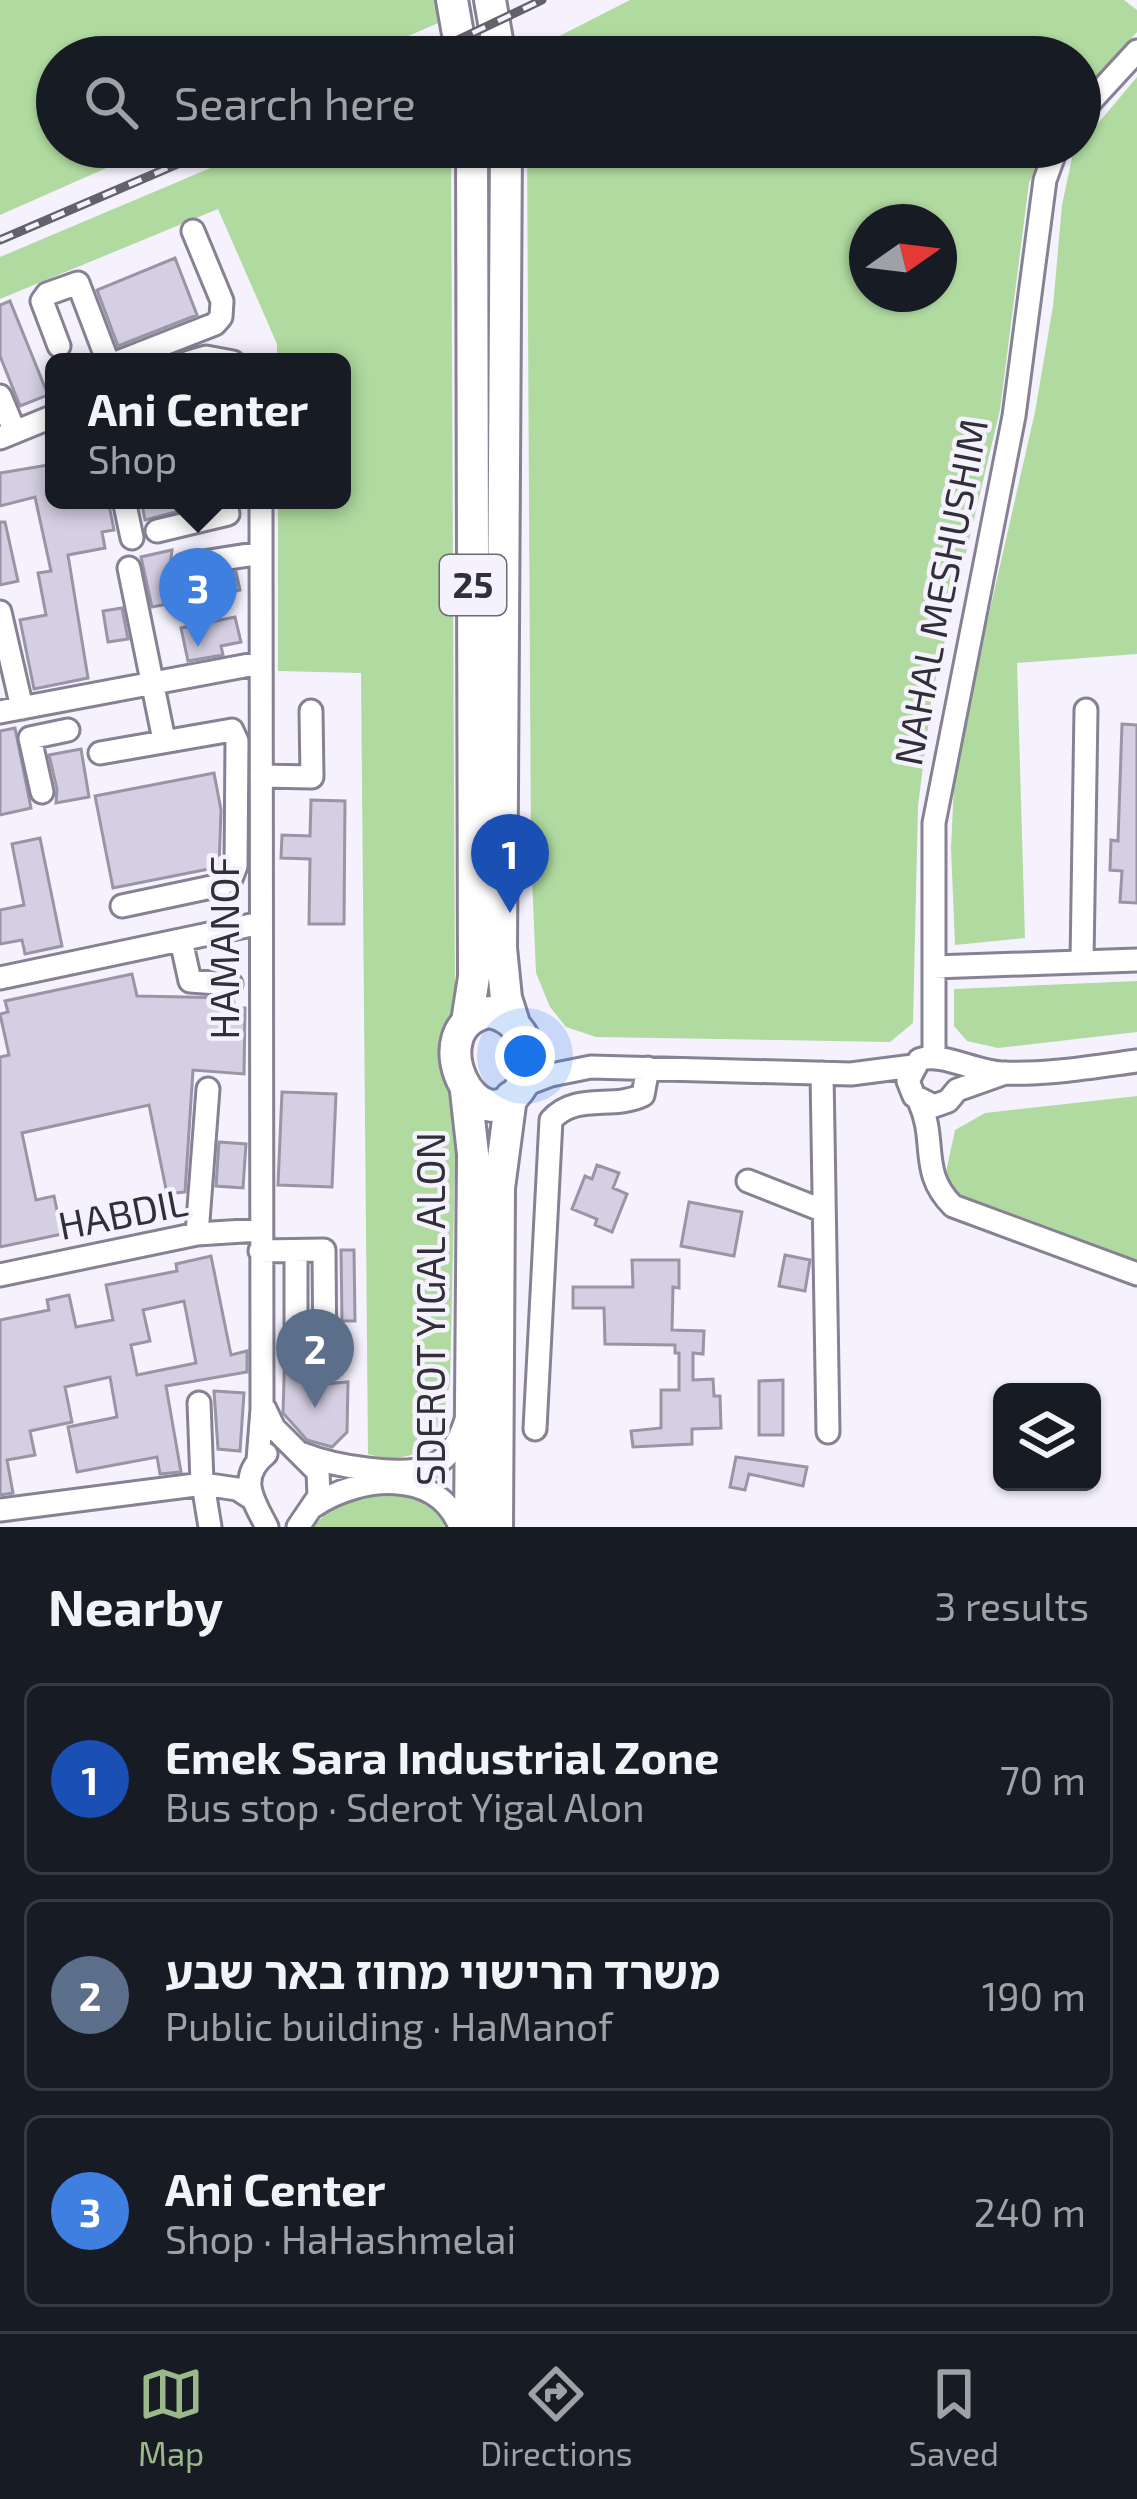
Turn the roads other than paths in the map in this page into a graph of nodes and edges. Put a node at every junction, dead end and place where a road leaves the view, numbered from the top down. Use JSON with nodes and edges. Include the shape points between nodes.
{"nodes":[{"id":1,"x":452,"y":0,"type":"edge"},
{"id":2,"x":490,"y":0,"type":"edge"},
{"id":3,"x":458,"y":36,"type":"edge"},
{"id":4,"x":496,"y":36,"type":"edge"},
{"id":5,"x":1137,"y":51,"type":"edge"},
{"id":6,"x":1101,"y":90,"type":"edge"},
{"id":7,"x":472,"y":168,"type":"edge"},
{"id":8,"x":506,"y":168,"type":"edge"},
{"id":9,"x":1049,"y":168,"type":"edge"},
{"id":10,"x":193,"y":231,"type":"dead end"},
{"id":11,"x":59,"y":346,"type":"dead end"},
{"id":12,"x":105,"y":353,"type":"edge"},
{"id":13,"x":141,"y":353,"type":"edge"},
{"id":14,"x":0,"y":396,"type":"edge"},
{"id":15,"x":45,"y":420,"type":"edge"},
{"id":16,"x":8,"y":435,"type":"edge"},
{"id":17,"x":126,"y":509,"type":"edge"},
{"id":18,"x":227,"y":509,"type":"edge"},
{"id":19,"x":261,"y":509,"type":"edge"},
{"id":20,"x":157,"y":531,"type":"dead end"},
{"id":21,"x":133,"y":538,"type":"dead end"},
{"id":22,"x":261,"y":553,"type":"junction"},
{"id":23,"x":184,"y":565,"type":"dead end"},
{"id":24,"x":129,"y":568,"type":"dead end"},
{"id":25,"x":0,"y":612,"type":"edge"},
{"id":26,"x":260,"y":663,"type":"junction"},
{"id":27,"x":154,"y":683,"type":"junction"},
{"id":28,"x":50,"y":702,"type":"junction"},
{"id":29,"x":11,"y":710,"type":"edge"},
{"id":30,"x":1086,"y":710,"type":"dead end"},
{"id":31,"x":311,"y":711,"type":"dead end"},
{"id":32,"x":164,"y":740,"type":"junction"},
{"id":33,"x":100,"y":753,"type":"dead end"},
{"id":34,"x":261,"y":776,"type":"junction"},
{"id":35,"x":42,"y":793,"type":"dead end"},
{"id":36,"x":122,"y":905,"type":"dead end"},
{"id":37,"x":261,"y":923,"type":"junction"},
{"id":38,"x":181,"y":940,"type":"junction"},
{"id":39,"x":1137,"y":960,"type":"edge"},
{"id":40,"x":1082,"y":961,"type":"junction"},
{"id":41,"x":934,"y":967,"type":"junction"},
{"id":42,"x":0,"y":978,"type":"edge"},
{"id":43,"x":231,"y":985,"type":"dead end"},
{"id":44,"x":467,"y":1022,"type":"junction"},
{"id":45,"x":519,"y":1031,"type":"junction"},
{"id":46,"x":1137,"y":1060,"type":"edge"},
{"id":47,"x":933,"y":1062,"type":"junction"},
{"id":48,"x":591,"y":1067,"type":"junction"},
{"id":49,"x":648,"y":1068,"type":"junction"},
{"id":50,"x":822,"y":1073,"type":"junction"},
{"id":51,"x":1005,"y":1073,"type":"junction"},
{"id":52,"x":851,"y":1074,"type":"junction"},
{"id":53,"x":208,"y":1089,"type":"dead end"},
{"id":54,"x":466,"y":1091,"type":"junction"},
{"id":55,"x":517,"y":1092,"type":"junction"},
{"id":56,"x":915,"y":1095,"type":"junction"},
{"id":57,"x":952,"y":1096,"type":"junction"},
{"id":58,"x":929,"y":1139,"type":"junction"},
{"id":59,"x":748,"y":1181,"type":"dead end"},
{"id":60,"x":824,"y":1211,"type":"junction"},
{"id":61,"x":197,"y":1234,"type":"junction"},
{"id":62,"x":260,"y":1241,"type":"junction"},
{"id":63,"x":1137,"y":1274,"type":"edge"},
{"id":64,"x":0,"y":1275,"type":"edge"},
{"id":65,"x":326,"y":1371,"type":"dead end"},
{"id":66,"x":261,"y":1396,"type":"junction"},
{"id":67,"x":471,"y":1402,"type":"junction"},
{"id":68,"x":199,"y":1403,"type":"dead end"},
{"id":69,"x":535,"y":1429,"type":"dead end"},
{"id":70,"x":828,"y":1432,"type":"dead end"},
{"id":71,"x":301,"y":1453,"type":"junction"},
{"id":72,"x":255,"y":1464,"type":"junction"},
{"id":73,"x":196,"y":1484,"type":"junction"},
{"id":74,"x":258,"y":1512,"type":"edge"},
{"id":75,"x":14,"y":1515,"type":"edge"},
{"id":76,"x":305,"y":1516,"type":"edge"},
{"id":77,"x":210,"y":1527,"type":"edge"},
{"id":78,"x":460,"y":1527,"type":"edge"},
{"id":79,"x":470,"y":1527,"type":"edge"},
{"id":80,"x":496,"y":1527,"type":"edge"}],
"edges":[{"from":1,"to":3,"type":"highway"},
{"from":2,"to":4,"type":"highway"},
{"from":5,"to":6,"type":"street"},
{"from":7,"to":44,"type":"highway","name":"SDEROT YIGAL ALON","number":"25","via":[[474,977]]},
{"from":8,"to":45,"type":"highway","name":"SDEROT YIGAL ALON","number":"25","via":[[501,948]]},
{"from":9,"to":41,"type":"street","name":"NAHAL MESHUSHIM","via":[[1014,416],[939,785]]},
{"from":10,"to":13,"type":"street","via":[[221,317]]},
{"from":11,"to":12,"type":"street","via":[[42,301],[78,283]]},
{"from":14,"to":16,"type":"street"},
{"from":15,"to":16,"type":"street"},
{"from":17,"to":21,"type":"street"},
{"from":18,"to":20,"type":"street"},
{"from":19,"to":22,"type":"street","name":"HAMANOF"},
{"from":22,"to":23,"type":"street"},
{"from":22,"to":26,"type":"street","name":"HAMANOF"},
{"from":24,"to":27,"type":"street"},
{"from":25,"to":29,"type":"street"},
{"from":26,"to":27,"type":"street"},
{"from":26,"to":34,"type":"street","name":"HAMANOF"},
{"from":27,"to":28,"type":"street"},
{"from":27,"to":32,"type":"street"},
{"from":28,"to":29,"type":"street"},
{"from":28,"to":35,"type":"street","via":[[62,732],[30,737]]},
{"from":30,"to":40,"type":"street"},
{"from":31,"to":34,"type":"street","via":[[312,777]]},
{"from":32,"to":33,"type":"street"},
{"from":32,"to":36,"type":"street","via":[[232,730],[236,866],[221,885]]},
{"from":34,"to":37,"type":"street","name":"HAMANOF"},
{"from":37,"to":38,"type":"street"},
{"from":37,"to":62,"type":"street","name":"HAMANOF"},
{"from":38,"to":42,"type":"street"},
{"from":38,"to":43,"type":"street","via":[[190,981]]},
{"from":39,"to":40,"type":"street"},
{"from":40,"to":41,"type":"street"},
{"from":41,"to":47,"type":"street","name":"NAHAL MESHUSHIM"},
{"from":44,"to":45,"type":"highway","via":[[490,1012]]},
{"from":44,"to":54,"type":"highway","name":"SDEROT YIGAL ALON","number":"25","via":[[456,1055]]},
{"from":45,"to":48,"type":"street","via":[[555,1060]]},
{"from":45,"to":55,"type":"highway","name":"SDEROT YIGAL ALON","number":"25","via":[[528,1063]]},
{"from":46,"to":51,"type":"street"},
{"from":47,"to":51,"type":"street"},
{"from":47,"to":52,"type":"street"},
{"from":47,"to":56,"type":"street"},
{"from":47,"to":57,"type":"street","via":[[958,1077]]},
{"from":48,"to":49,"type":"street"},
{"from":48,"to":55,"type":"street"},
{"from":49,"to":50,"type":"street"},
{"from":49,"to":69,"type":"street","via":[[643,1095],[577,1103],[551,1120]]},
{"from":50,"to":52,"type":"street"},
{"from":50,"to":60,"type":"street"},
{"from":51,"to":57,"type":"street"},
{"from":52,"to":56,"type":"street"},
{"from":53,"to":61,"type":"street"},
{"from":54,"to":55,"type":"highway","name":"SDEROT YIGAL ALON","via":[[484,1104]]},
{"from":54,"to":67,"type":"highway","name":"SDEROT YIGAL ALON","number":"25"},
{"from":55,"to":80,"type":"highway","name":"SDEROT YIGAL ALON","number":"25","via":[[503,1133],[499,1188]]},
{"from":56,"to":57,"type":"street","via":[[934,1106]]},
{"from":56,"to":58,"type":"street"},
{"from":57,"to":58,"type":"street"},
{"from":58,"to":63,"type":"street","via":[[928,1166],[953,1206]]},
{"from":59,"to":60,"type":"street"},
{"from":60,"to":70,"type":"street"},
{"from":61,"to":62,"type":"street","name":"HABDIL"},
{"from":61,"to":64,"type":"street","name":"HABDIL"},
{"from":62,"to":65,"type":"street","name":"HABDIL","via":[[324,1250]]},
{"from":62,"to":66,"type":"street","name":"HAMANOF"},
{"from":66,"to":71,"type":"street","via":[[274,1428]]},
{"from":66,"to":72,"type":"street","name":"HAMANOF"},
{"from":67,"to":71,"type":"street","via":[[456,1444],[426,1468],[335,1465]]},
{"from":67,"to":79,"type":"highway","name":"SDEROT YIGAL ALON","number":"25"},
{"from":68,"to":73,"type":"street"},
{"from":71,"to":72,"type":"street","via":[[281,1449]]},
{"from":71,"to":76,"type":"street","via":[[320,1484]]},
{"from":72,"to":73,"type":"street"},
{"from":72,"to":74,"type":"street","via":[[249,1478]]},
{"from":73,"to":74,"type":"street","via":[[237,1489]]},
{"from":73,"to":75,"type":"street"},
{"from":73,"to":77,"type":"street"},
{"from":74,"to":76,"type":"street","via":[[275,1520]]},
{"from":76,"to":78,"type":"street","via":[[350,1487],[415,1486],[445,1500]]}]}
